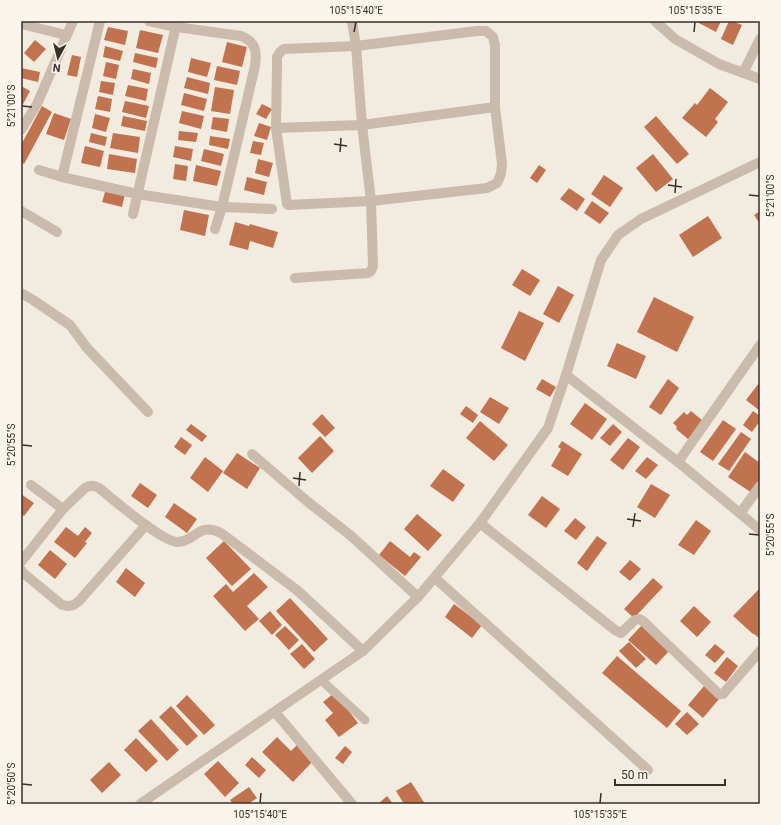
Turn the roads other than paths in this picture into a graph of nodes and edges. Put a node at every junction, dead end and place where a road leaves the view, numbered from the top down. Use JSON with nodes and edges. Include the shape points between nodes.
{"nodes":[{"id":1,"x":73,"y":21,"type":"edge"},
{"id":2,"x":100,"y":21,"type":"edge"},
{"id":3,"x":149,"y":21,"type":"edge"},
{"id":4,"x":352,"y":21,"type":"edge"},
{"id":5,"x":655,"y":21,"type":"edge"},
{"id":6,"x":21,"y":24,"type":"edge"},
{"id":7,"x":177,"y":24,"type":"edge"},
{"id":8,"x":66,"y":35,"type":"junction"},
{"id":9,"x":760,"y":39,"type":"edge"},
{"id":10,"x":356,"y":46,"type":"junction"},
{"id":11,"x":743,"y":73,"type":"junction"},
{"id":12,"x":760,"y":79,"type":"edge"},
{"id":13,"x":495,"y":107,"type":"junction"},
{"id":14,"x":362,"y":125,"type":"junction"},
{"id":15,"x":276,"y":128,"type":"junction"},
{"id":16,"x":21,"y":130,"type":"edge"},
{"id":17,"x":760,"y":162,"type":"edge"},
{"id":18,"x":39,"y":170,"type":"dead end"},
{"id":19,"x":62,"y":177,"type":"junction"},
{"id":20,"x":138,"y":194,"type":"junction"},
{"id":21,"x":371,"y":201,"type":"junction"},
{"id":22,"x":222,"y":207,"type":"junction"},
{"id":23,"x":272,"y":209,"type":"dead end"},
{"id":24,"x":21,"y":211,"type":"edge"},
{"id":25,"x":133,"y":214,"type":"dead end"},
{"id":26,"x":215,"y":229,"type":"dead end"},
{"id":27,"x":57,"y":232,"type":"dead end"},
{"id":28,"x":295,"y":278,"type":"dead end"},
{"id":29,"x":21,"y":293,"type":"edge"},
{"id":30,"x":760,"y":345,"type":"edge"},
{"id":31,"x":566,"y":375,"type":"junction"},
{"id":32,"x":148,"y":412,"type":"dead end"},
{"id":33,"x":252,"y":454,"type":"dead end"},
{"id":34,"x":678,"y":462,"type":"junction"},
{"id":35,"x":31,"y":485,"type":"dead end"},
{"id":36,"x":760,"y":486,"type":"edge"},
{"id":37,"x":63,"y":509,"type":"junction"},
{"id":38,"x":740,"y":512,"type":"junction"},
{"id":39,"x":480,"y":523,"type":"junction"},
{"id":40,"x":146,"y":525,"type":"junction"},
{"id":41,"x":760,"y":530,"type":"edge"},
{"id":42,"x":21,"y":562,"type":"edge"},
{"id":43,"x":21,"y":570,"type":"edge"},
{"id":44,"x":435,"y":578,"type":"junction"},
{"id":45,"x":418,"y":597,"type":"junction"},
{"id":46,"x":363,"y":651,"type":"junction"},
{"id":47,"x":760,"y":651,"type":"edge"},
{"id":48,"x":321,"y":680,"type":"junction"},
{"id":49,"x":275,"y":712,"type":"junction"},
{"id":50,"x":365,"y":720,"type":"dead end"},
{"id":51,"x":648,"y":770,"type":"dead end"},
{"id":52,"x":140,"y":804,"type":"edge"},
{"id":53,"x":352,"y":804,"type":"edge"}],
"edges":[{"from":1,"to":8,"type":"street"},
{"from":2,"to":19,"type":"street"},
{"from":3,"to":7,"type":"street"},
{"from":4,"to":10,"type":"street"},
{"from":5,"to":11,"type":"street","via":[[675,39],[719,64]]},
{"from":6,"to":8,"type":"street"},
{"from":7,"to":20,"type":"street"},
{"from":7,"to":22,"type":"street","via":[[250,39],[256,54]]},
{"from":8,"to":16,"type":"street","via":[[37,104]]},
{"from":9,"to":11,"type":"street"},
{"from":10,"to":13,"type":"street","via":[[486,30],[494,37],[495,45]]},
{"from":10,"to":14,"type":"street"},
{"from":10,"to":15,"type":"street","via":[[284,49],[280,52],[277,57]]},
{"from":11,"to":12,"type":"street"},
{"from":13,"to":14,"type":"street"},
{"from":13,"to":21,"type":"street","via":[[502,164],[497,183],[487,188]]},
{"from":14,"to":15,"type":"street"},
{"from":14,"to":21,"type":"street"},
{"from":15,"to":21,"type":"street","via":[[286,204]]},
{"from":17,"to":31,"type":"street","via":[[641,219],[618,235],[601,260]]},
{"from":18,"to":19,"type":"street"},
{"from":19,"to":20,"type":"street"},
{"from":20,"to":22,"type":"street"},
{"from":20,"to":25,"type":"street"},
{"from":21,"to":28,"type":"street","via":[[371,271]]},
{"from":22,"to":23,"type":"street"},
{"from":22,"to":26,"type":"street"},
{"from":24,"to":27,"type":"street"},
{"from":29,"to":32,"type":"street","via":[[70,325],[87,348]]},
{"from":30,"to":34,"type":"street"},
{"from":31,"to":34,"type":"street"},
{"from":31,"to":39,"type":"street","via":[[548,428]]},
{"from":33,"to":45,"type":"street","via":[[350,535]]},
{"from":34,"to":38,"type":"street"},
{"from":35,"to":37,"type":"street"},
{"from":36,"to":38,"type":"street"},
{"from":37,"to":40,"type":"street","via":[[85,488],[95,486]]},
{"from":37,"to":42,"type":"street"},
{"from":38,"to":41,"type":"street"},
{"from":39,"to":44,"type":"street"},
{"from":39,"to":47,"type":"street","via":[[619,632],[624,632],[635,620],[644,621],[719,694],[723,694]]},
{"from":40,"to":43,"type":"street","via":[[79,601],[69,607]]},
{"from":40,"to":46,"type":"street","via":[[171,541],[177,542],[184,541],[200,531],[215,530],[221,533],[298,591]]},
{"from":44,"to":45,"type":"street"},
{"from":44,"to":51,"type":"street"},
{"from":45,"to":46,"type":"street"},
{"from":46,"to":48,"type":"street"},
{"from":48,"to":49,"type":"street"},
{"from":48,"to":50,"type":"lane"},
{"from":49,"to":52,"type":"street"},
{"from":49,"to":53,"type":"street"}]}
